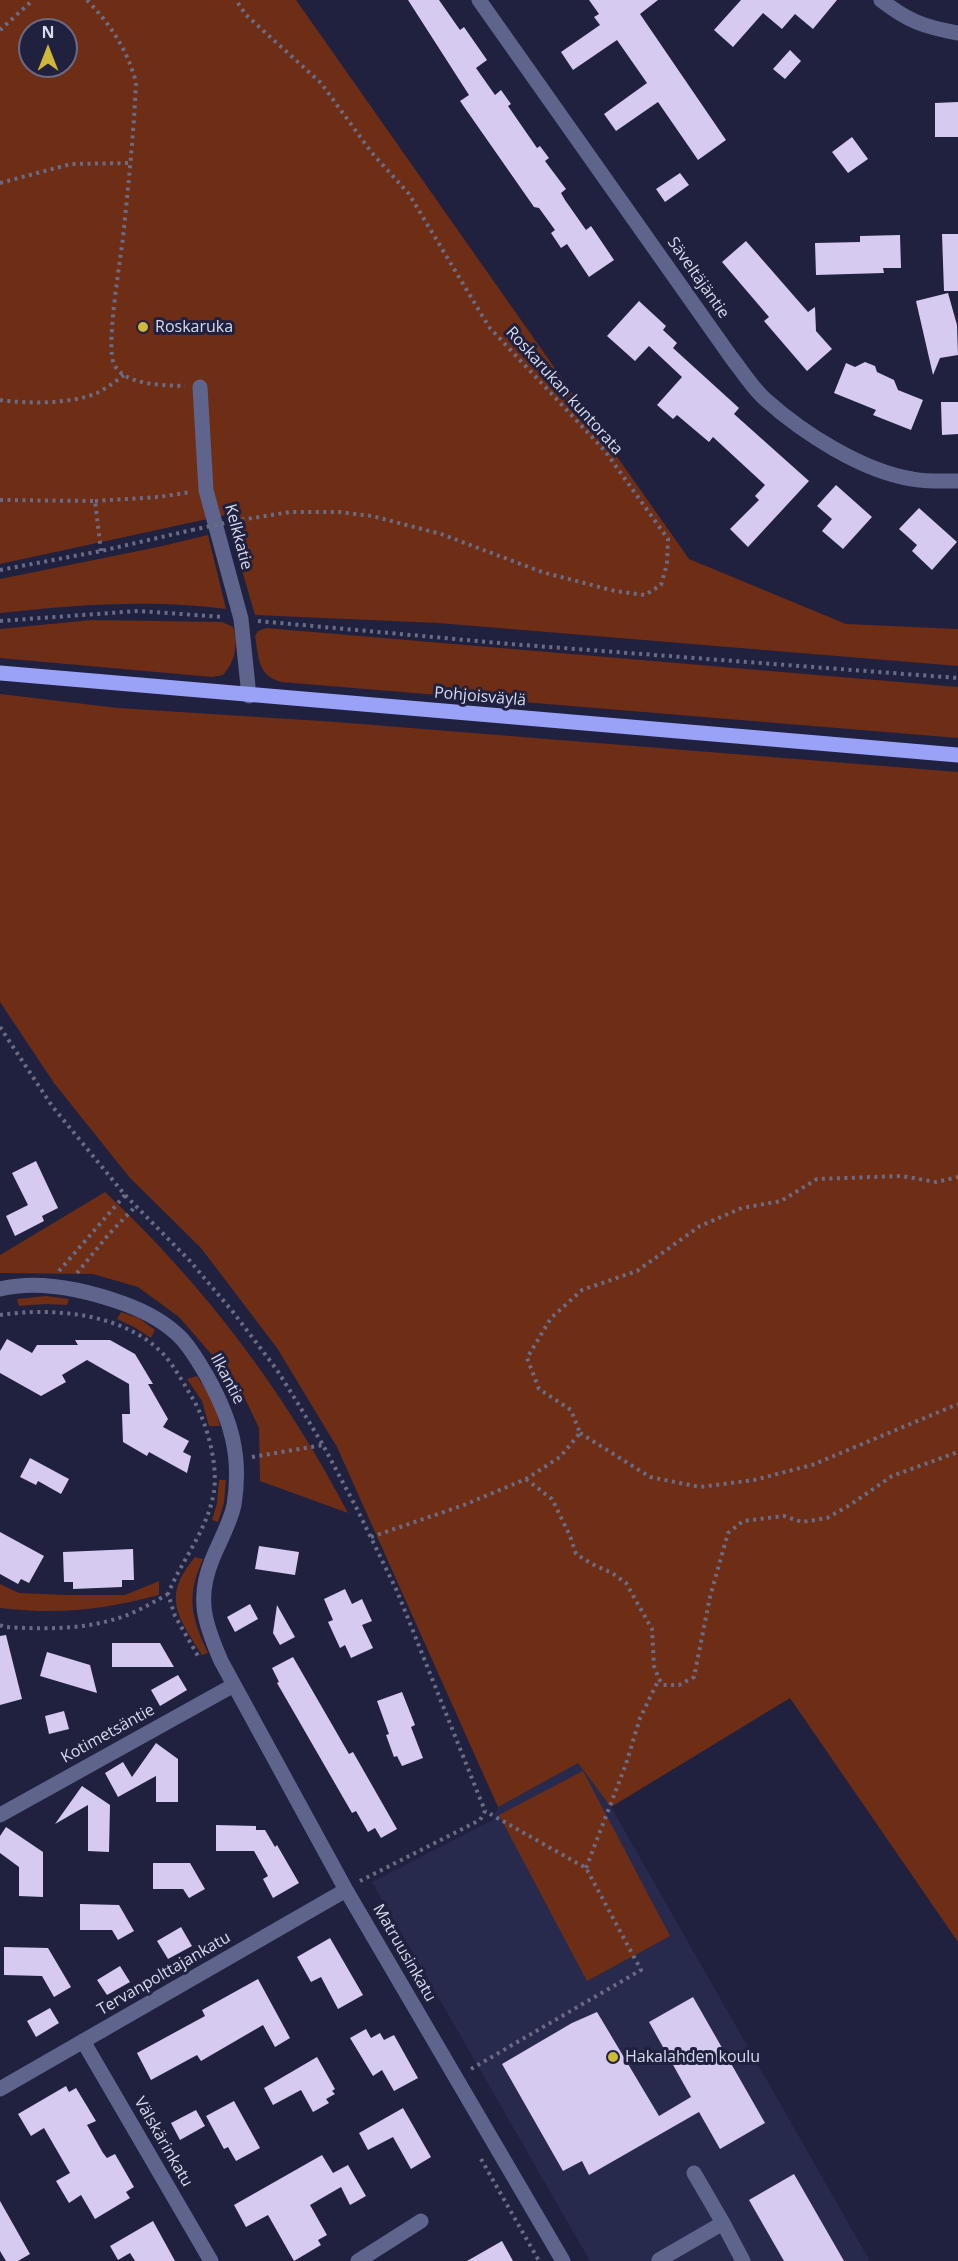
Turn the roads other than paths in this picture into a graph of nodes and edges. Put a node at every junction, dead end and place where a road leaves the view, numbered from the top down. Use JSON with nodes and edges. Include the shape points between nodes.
{"nodes":[{"id":1,"x":479,"y":0,"type":"edge"},
{"id":2,"x":881,"y":0,"type":"edge"},
{"id":3,"x":958,"y":33,"type":"edge"},
{"id":4,"x":200,"y":387,"type":"road end"},
{"id":5,"x":958,"y":481,"type":"edge"},
{"id":6,"x":0,"y":673,"type":"edge"},
{"id":7,"x":249,"y":696,"type":"junction"},
{"id":8,"x":958,"y":755,"type":"edge"},
{"id":9,"x":0,"y":1289,"type":"edge"},
{"id":10,"x":221,"y":1661,"type":"joint"},
{"id":11,"x":234,"y":1685,"type":"junction"},
{"id":12,"x":0,"y":1815,"type":"edge"},
{"id":13,"x":346,"y":1890,"type":"junction"},
{"id":14,"x":84,"y":2041,"type":"junction"},
{"id":15,"x":0,"y":2089,"type":"edge"},
{"id":16,"x":694,"y":2173,"type":"dead end"},
{"id":17,"x":421,"y":2221,"type":"dead end"},
{"id":18,"x":723,"y":2223,"type":"junction"},
{"id":19,"x":659,"y":2260,"type":"edge"},
{"id":20,"x":211,"y":2261,"type":"edge"},
{"id":21,"x":358,"y":2261,"type":"edge"},
{"id":22,"x":563,"y":2261,"type":"edge"},
{"id":23,"x":743,"y":2261,"type":"edge"}],
"edges":[{"from":1,"to":5,"type":"street","name":"Säveltäjäntie","via":[[764,399],[844,454],[879,470],[912,479]]},
{"from":2,"to":3,"type":"street","via":[[903,18]]},
{"from":4,"to":7,"type":"street","name":"Kelkkatie","via":[[206,490],[241,620]]},
{"from":6,"to":7,"type":"main road","name":"Pohjoisväylä"},
{"from":7,"to":8,"type":"main road","name":"Pohjoisväylä"},
{"from":9,"to":10,"type":"street","name":"Ilkantie","via":[[47,1285],[105,1297],[135,1308],[180,1337],[200,1363],[231,1427],[235,1460],[233,1507],[211,1562],[203,1608]]},
{"from":10,"to":11,"type":"street","name":"Matruusinkatu"},
{"from":11,"to":12,"type":"street","name":"Kotimetsäntie"},
{"from":11,"to":13,"type":"street","name":"Matruusinkatu"},
{"from":13,"to":14,"type":"street","name":"Tervanpolttajankatu"},
{"from":13,"to":22,"type":"street","name":"Matruusinkatu"},
{"from":14,"to":15,"type":"street","name":"Tervanpolttajankatu"},
{"from":14,"to":20,"type":"street","name":"Välskärinkatu"},
{"from":16,"to":18,"type":"street"},
{"from":17,"to":21,"type":"street"},
{"from":18,"to":19,"type":"street"},
{"from":18,"to":23,"type":"street"}]}
